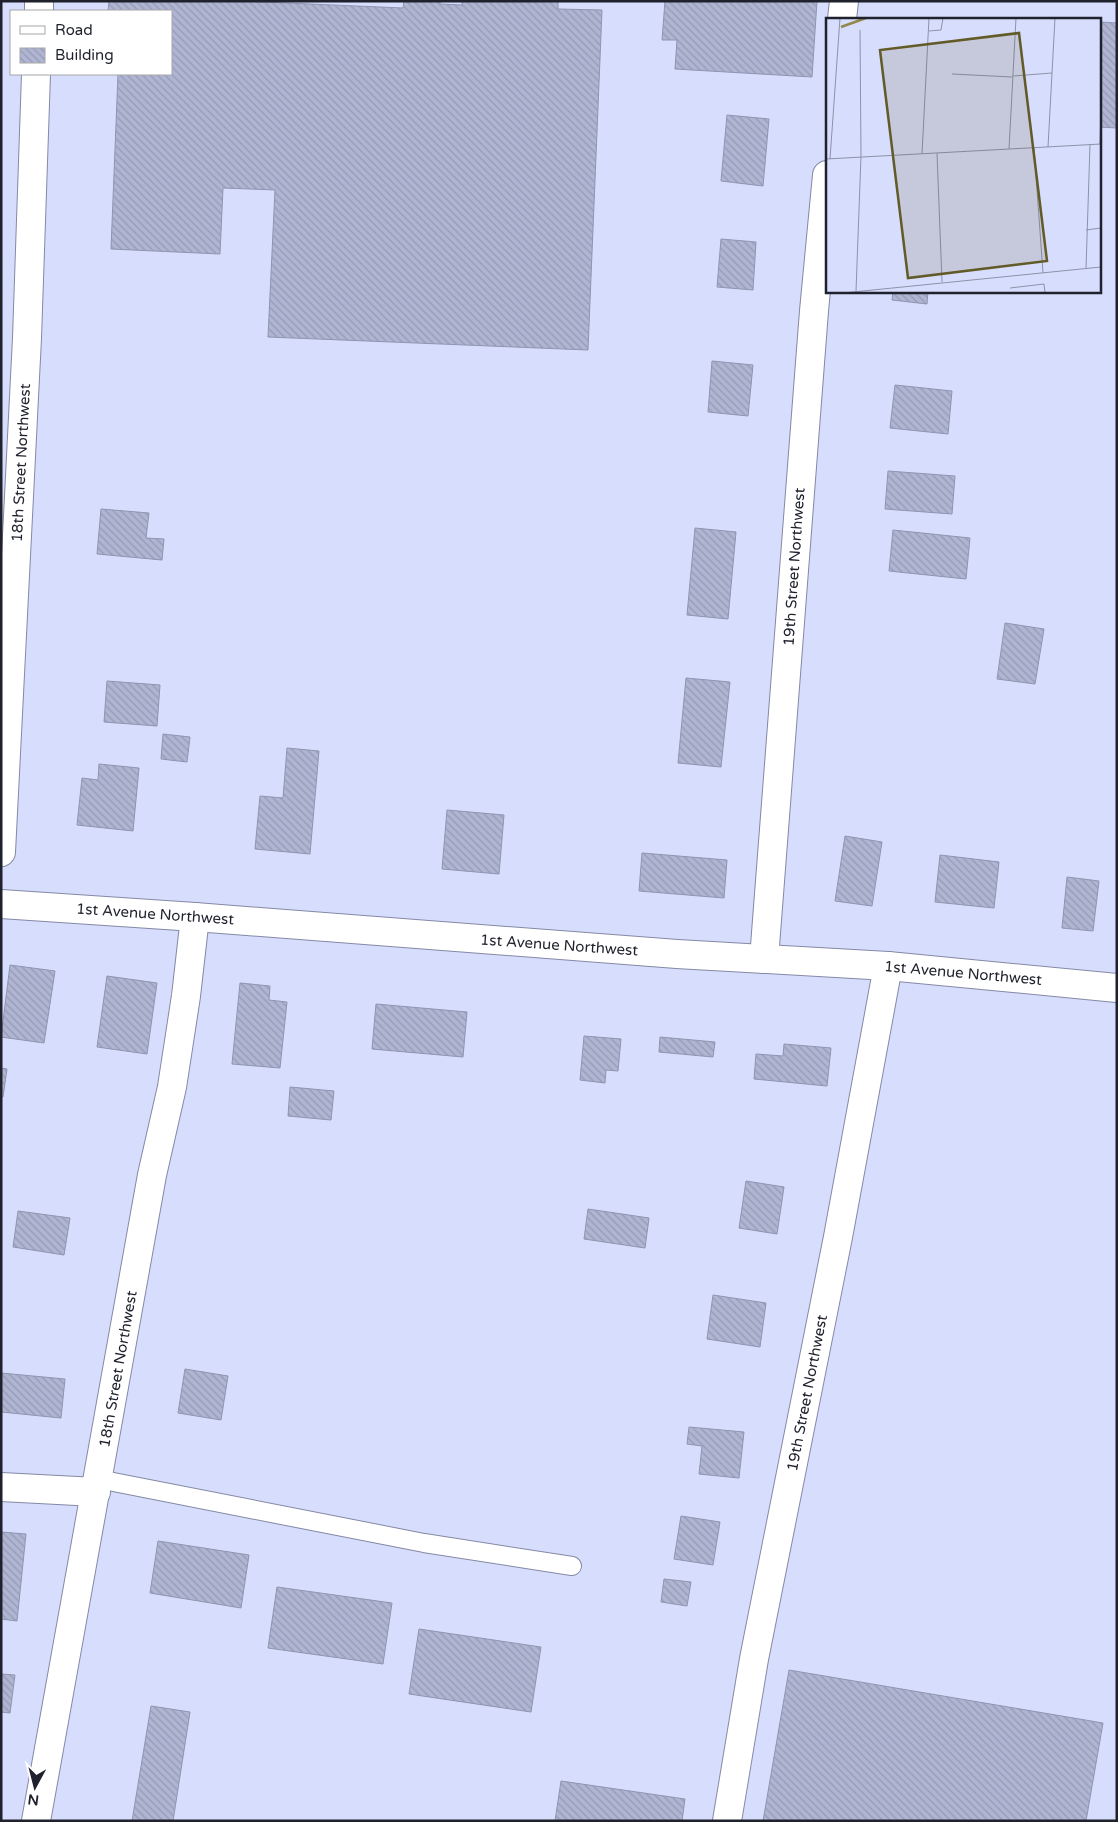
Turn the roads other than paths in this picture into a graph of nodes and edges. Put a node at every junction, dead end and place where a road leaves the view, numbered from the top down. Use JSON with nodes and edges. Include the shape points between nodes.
{"nodes":[{"id":1,"x":844,"y":1,"type":"edge"},
{"id":2,"x":842,"y":18,"type":"edge"},
{"id":3,"x":36,"y":75,"type":"edge"},
{"id":4,"x":826,"y":185,"type":"edge"},
{"id":5,"x":1,"y":852,"type":"edge"},
{"id":6,"x":1,"y":904,"type":"edge"},
{"id":7,"x":195,"y":917,"type":"junction"},
{"id":8,"x":764,"y":959,"type":"junction"},
{"id":9,"x":888,"y":966,"type":"junction"},
{"id":10,"x":1117,"y":988,"type":"edge"},
{"id":11,"x":97,"y":1486,"type":"junction"},
{"id":12,"x":1,"y":1487,"type":"edge"},
{"id":13,"x":572,"y":1566,"type":"dead end"},
{"id":14,"x":36,"y":1821,"type":"edge"},
{"id":15,"x":727,"y":1821,"type":"edge"}],
"edges":[{"from":1,"to":2,"type":"street"},
{"from":3,"to":5,"type":"street","name":"18th Street Northwest"},
{"from":4,"to":8,"type":"street","name":"19th Street Northwest"},
{"from":6,"to":7,"type":"street","name":"1st Avenue Northwest"},
{"from":7,"to":8,"type":"street","name":"1st Avenue Northwest"},
{"from":7,"to":11,"type":"street","name":"18th Street Northwest","via":[[172,1087],[152,1175]]},
{"from":8,"to":9,"type":"street","name":"1st Avenue Northwest"},
{"from":9,"to":10,"type":"street","name":"1st Avenue Northwest"},
{"from":9,"to":15,"type":"street","name":"19th Street Northwest","via":[[754,1659]]},
{"from":11,"to":12,"type":"street"},
{"from":11,"to":13,"type":"lane"},
{"from":11,"to":14,"type":"street","name":"18th Street Northwest"}]}
